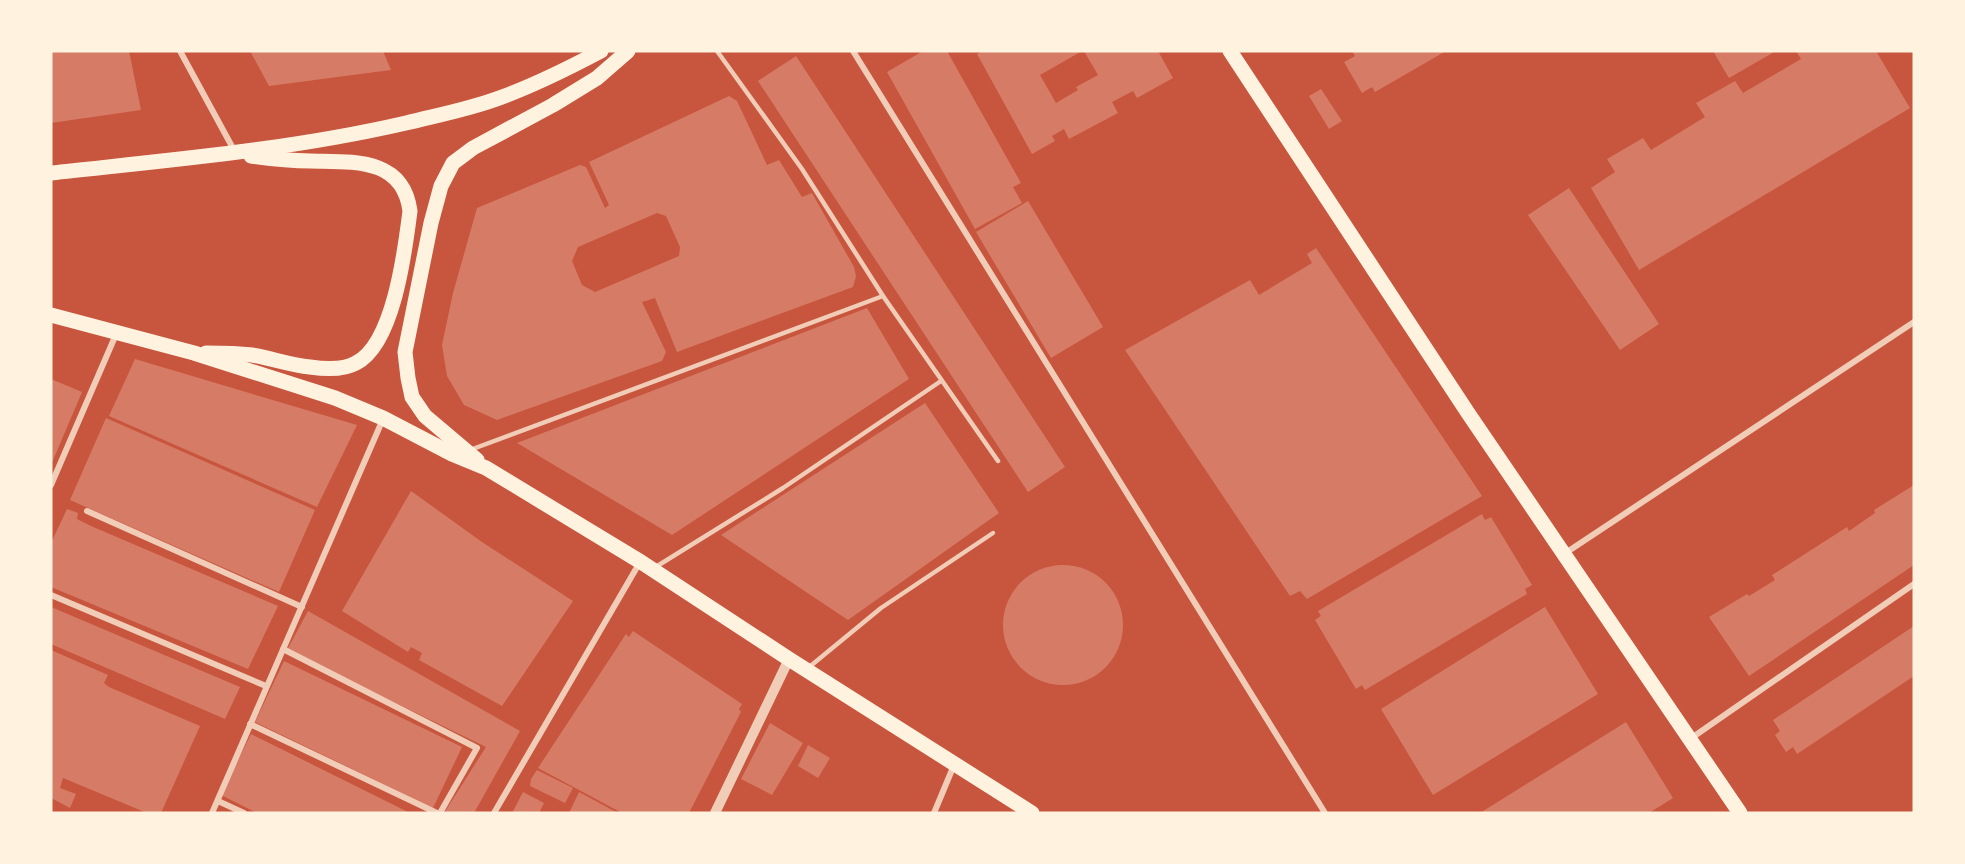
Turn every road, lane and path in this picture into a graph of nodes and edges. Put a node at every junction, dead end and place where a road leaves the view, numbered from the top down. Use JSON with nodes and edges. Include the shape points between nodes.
{"nodes":[{"id":1,"x":180,"y":51,"type":"edge"},
{"id":2,"x":601,"y":51,"type":"edge"},
{"id":3,"x":628,"y":51,"type":"edge"},
{"id":4,"x":717,"y":51,"type":"edge"},
{"id":5,"x":853,"y":51,"type":"edge"},
{"id":6,"x":1230,"y":51,"type":"edge"},
{"id":7,"x":235,"y":153,"type":"junction"},
{"id":8,"x":51,"y":173,"type":"edge"},
{"id":9,"x":883,"y":296,"type":"junction"},
{"id":10,"x":51,"y":315,"type":"edge"},
{"id":11,"x":1914,"y":322,"type":"edge"},
{"id":12,"x":117,"y":332,"type":"junction"},
{"id":13,"x":194,"y":353,"type":"junction"},
{"id":14,"x":941,"y":381,"type":"junction"},
{"id":15,"x":383,"y":418,"type":"junction"},
{"id":16,"x":467,"y":451,"type":"junction"},
{"id":17,"x":999,"y":461,"type":"dead end"},
{"id":18,"x":486,"y":468,"type":"junction"},
{"id":19,"x":51,"y":485,"type":"edge"},
{"id":20,"x":87,"y":511,"type":"dead end"},
{"id":21,"x":993,"y":533,"type":"dead end"},
{"id":22,"x":1563,"y":554,"type":"junction"},
{"id":23,"x":646,"y":566,"type":"junction"},
{"id":24,"x":1914,"y":584,"type":"edge"},
{"id":25,"x":51,"y":595,"type":"edge"},
{"id":26,"x":302,"y":607,"type":"junction"},
{"id":27,"x":283,"y":649,"type":"junction"},
{"id":28,"x":789,"y":659,"type":"junction"},
{"id":29,"x":806,"y":670,"type":"junction"},
{"id":30,"x":266,"y":686,"type":"junction"},
{"id":31,"x":250,"y":724,"type":"junction"},
{"id":32,"x":1690,"y":740,"type":"junction"},
{"id":33,"x":955,"y":764,"type":"junction"},
{"id":34,"x":218,"y":801,"type":"junction"},
{"id":35,"x":212,"y":813,"type":"edge"},
{"id":36,"x":244,"y":813,"type":"edge"},
{"id":37,"x":438,"y":813,"type":"edge"},
{"id":38,"x":494,"y":813,"type":"edge"},
{"id":39,"x":715,"y":813,"type":"edge"},
{"id":40,"x":934,"y":813,"type":"edge"},
{"id":41,"x":1032,"y":813,"type":"edge"},
{"id":42,"x":1325,"y":813,"type":"edge"},
{"id":43,"x":1740,"y":813,"type":"edge"}],
"edges":[{"from":1,"to":7,"type":"street"},
{"from":2,"to":7,"type":"main road","via":[[501,98],[451,112],[320,141]]},
{"from":3,"to":16,"type":"main road","via":[[597,78],[473,148],[453,164],[441,186],[405,352],[412,397],[426,416]]},
{"from":4,"to":9,"type":"lane","via":[[802,169]]},
{"from":5,"to":42,"type":"street"},
{"from":6,"to":22,"type":"main road"},
{"from":7,"to":8,"type":"main road"},
{"from":7,"to":13,"type":"main road","via":[[374,165],[393,176],[403,187],[410,211],[400,271],[378,340],[354,365],[313,368],[252,355]]},
{"from":9,"to":14,"type":"lane"},
{"from":9,"to":16,"type":"lane"},
{"from":10,"to":12,"type":"main road"},
{"from":11,"to":22,"type":"street"},
{"from":12,"to":13,"type":"main road"},
{"from":12,"to":19,"type":"street"},
{"from":13,"to":15,"type":"main road","via":[[335,398]]},
{"from":14,"to":17,"type":"lane"},
{"from":14,"to":23,"type":"lane","via":[[783,488]]},
{"from":15,"to":18,"type":"main road"},
{"from":15,"to":26,"type":"street"},
{"from":16,"to":18,"type":"main road"},
{"from":18,"to":23,"type":"main road"},
{"from":20,"to":26,"type":"street"},
{"from":21,"to":29,"type":"lane","via":[[881,608]]},
{"from":22,"to":32,"type":"main road"},
{"from":23,"to":28,"type":"main road"},
{"from":23,"to":38,"type":"street"},
{"from":24,"to":32,"type":"street"},
{"from":25,"to":30,"type":"street"},
{"from":26,"to":27,"type":"street"},
{"from":27,"to":30,"type":"street"},
{"from":27,"to":37,"type":"street","via":[[477,748]]},
{"from":28,"to":29,"type":"main road"},
{"from":28,"to":39,"type":"street"},
{"from":29,"to":33,"type":"main road"},
{"from":30,"to":31,"type":"street"},
{"from":31,"to":34,"type":"street"},
{"from":31,"to":37,"type":"street"},
{"from":32,"to":43,"type":"main road"},
{"from":33,"to":40,"type":"street"},
{"from":33,"to":41,"type":"main road"},
{"from":34,"to":35,"type":"street"},
{"from":34,"to":36,"type":"street"}]}
